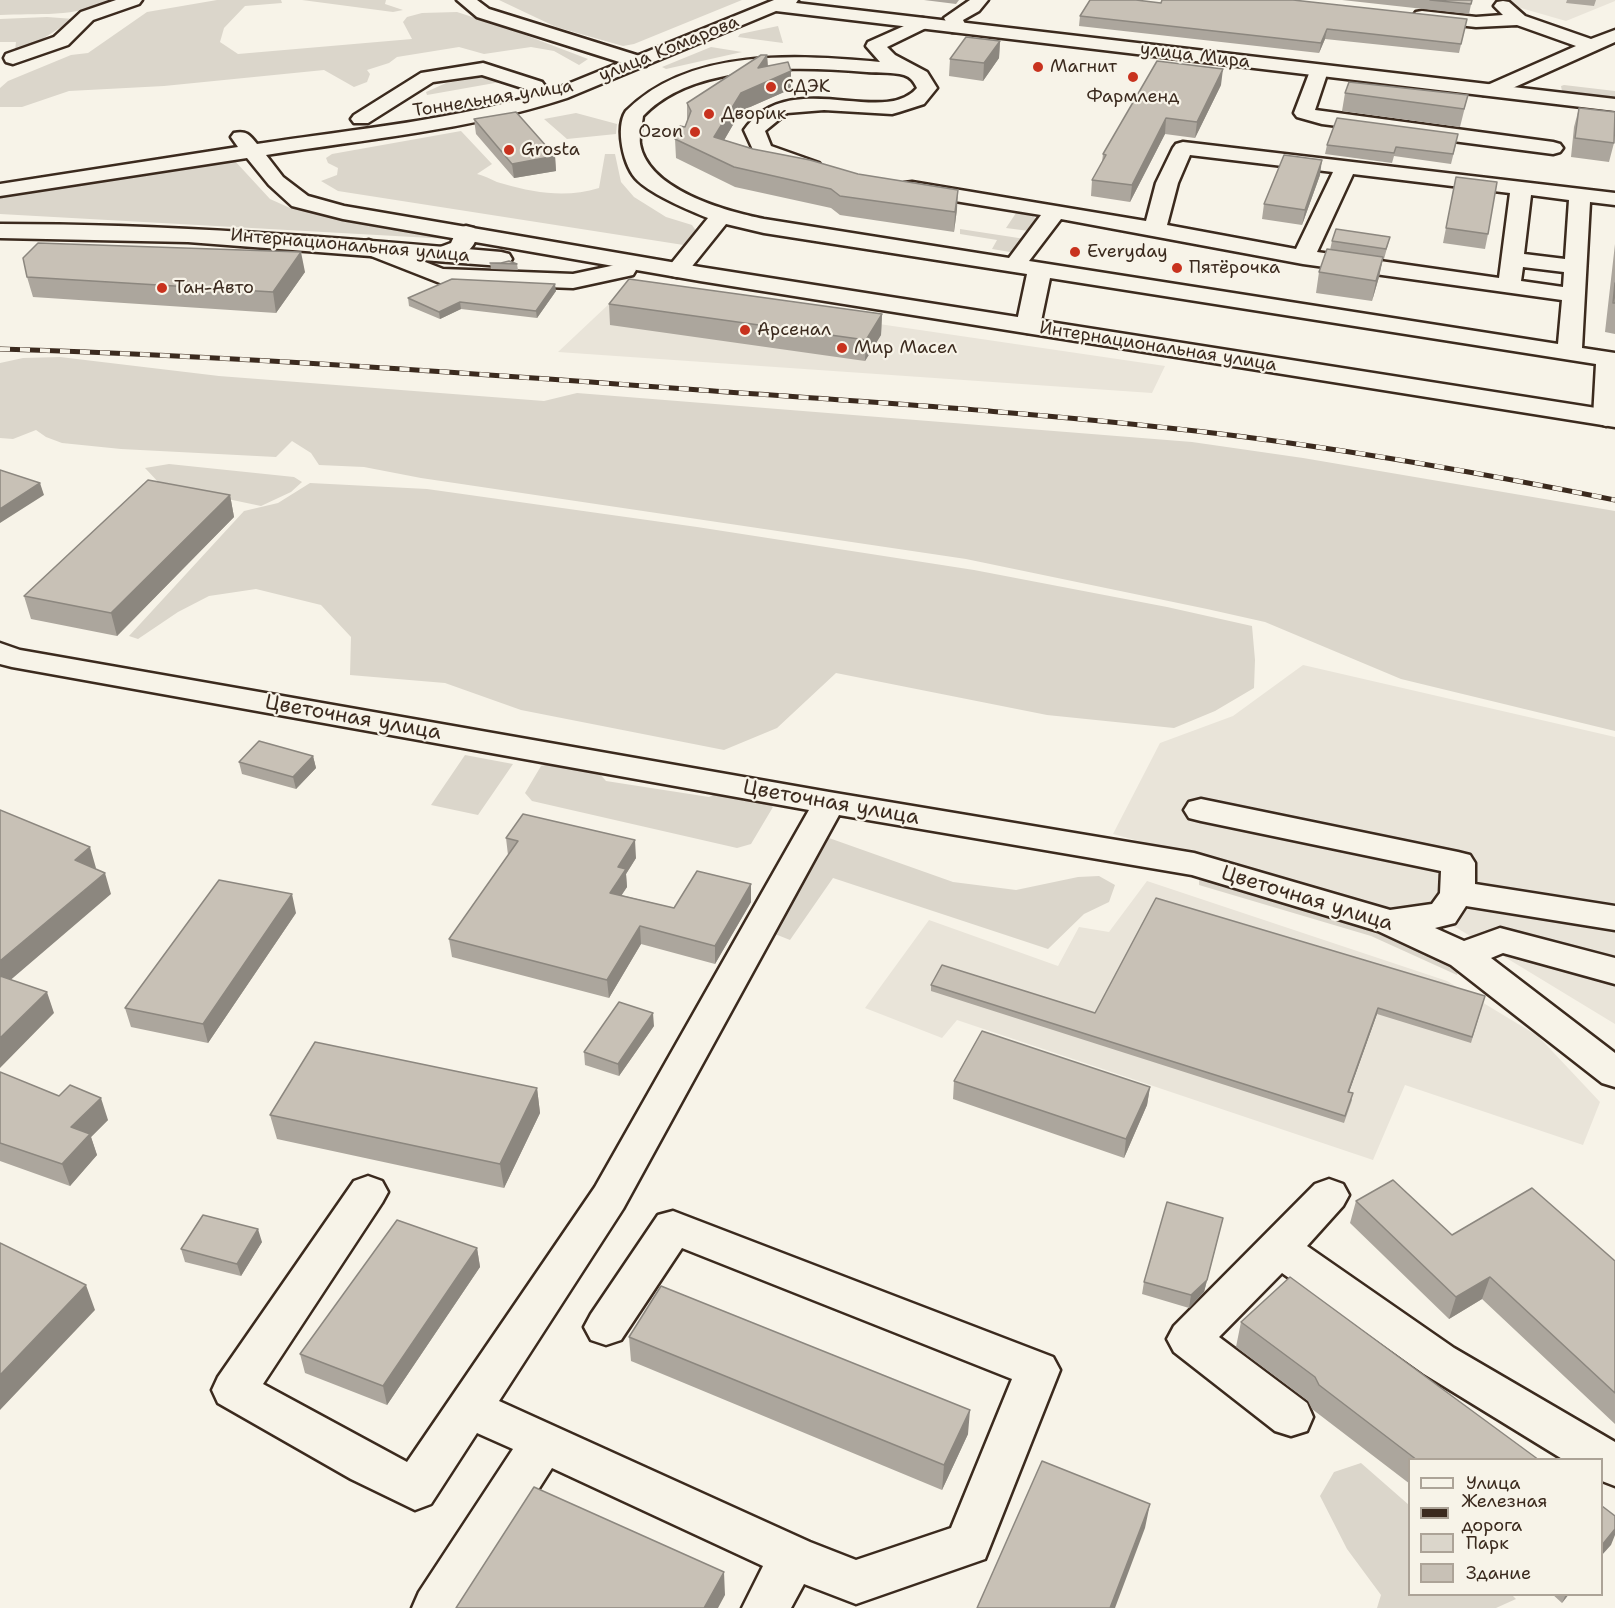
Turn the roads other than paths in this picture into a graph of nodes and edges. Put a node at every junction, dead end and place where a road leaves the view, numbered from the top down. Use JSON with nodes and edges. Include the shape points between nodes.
{"nodes":[{"id":1,"x":133,"y":0,"type":"edge"},
{"id":2,"x":466,"y":0,"type":"edge"},
{"id":3,"x":979,"y":0,"type":"edge"},
{"id":4,"x":1497,"y":0,"type":"edge"},
{"id":5,"x":782,"y":3,"type":"edge"},
{"id":6,"x":1408,"y":15,"type":"edge"},
{"id":7,"x":1519,"y":20,"type":"junction"},
{"id":8,"x":922,"y":23,"type":"junction"},
{"id":9,"x":958,"y":28,"type":"junction"},
{"id":10,"x":1615,"y":35,"type":"edge"},
{"id":11,"x":1591,"y":51,"type":"junction"},
{"id":12,"x":13,"y":58,"type":"dead end"},
{"id":13,"x":639,"y":62,"type":"junction"},
{"id":14,"x":910,"y":70,"type":"junction"},
{"id":15,"x":1319,"y":71,"type":"junction"},
{"id":16,"x":582,"y":85,"type":"junction"},
{"id":17,"x":535,"y":86,"type":"dead end"},
{"id":18,"x":1490,"y":91,"type":"junction"},
{"id":19,"x":1615,"y":105,"type":"edge"},
{"id":20,"x":361,"y":119,"type":"junction"},
{"id":21,"x":1311,"y":141,"type":"junction"},
{"id":22,"x":246,"y":143,"type":"junction"},
{"id":23,"x":1553,"y":148,"type":"dead end"},
{"id":24,"x":1345,"y":168,"type":"junction"},
{"id":25,"x":0,"y":172,"type":"edge"},
{"id":26,"x":827,"y":172,"type":"edge"},
{"id":27,"x":895,"y":185,"type":"edge"},
{"id":28,"x":1521,"y":188,"type":"junction"},
{"id":29,"x":0,"y":190,"type":"edge"},
{"id":30,"x":1580,"y":195,"type":"junction"},
{"id":31,"x":1615,"y":199,"type":"edge"},
{"id":32,"x":1054,"y":211,"type":"junction"},
{"id":33,"x":721,"y":216,"type":"junction"},
{"id":34,"x":0,"y":231,"type":"edge"},
{"id":35,"x":1155,"y":231,"type":"junction"},
{"id":36,"x":466,"y":233,"type":"junction"},
{"id":37,"x":369,"y":247,"type":"junction"},
{"id":38,"x":443,"y":254,"type":"junction"},
{"id":39,"x":1304,"y":257,"type":"junction"},
{"id":40,"x":1513,"y":259,"type":"junction"},
{"id":41,"x":1015,"y":265,"type":"junction"},
{"id":42,"x":1575,"y":267,"type":"junction"},
{"id":43,"x":1040,"y":269,"type":"junction"},
{"id":44,"x":626,"y":270,"type":"junction"},
{"id":45,"x":689,"y":272,"type":"junction"},
{"id":46,"x":1509,"y":286,"type":"junction"},
{"id":47,"x":1574,"y":295,"type":"junction"},
{"id":48,"x":1029,"y":326,"type":"junction"},
{"id":49,"x":1570,"y":353,"type":"junction"},
{"id":50,"x":1611,"y":360,"type":"edge"},
{"id":51,"x":1611,"y":419,"type":"edge"},
{"id":52,"x":0,"y":652,"type":"edge"},
{"id":53,"x":829,"y":803,"type":"junction"},
{"id":54,"x":1201,"y":810,"type":"dead end"},
{"id":55,"x":1457,"y":893,"type":"junction"},
{"id":56,"x":1615,"y":918,"type":"edge"},
{"id":57,"x":1390,"y":922,"type":"junction"},
{"id":58,"x":1464,"y":956,"type":"junction"},
{"id":59,"x":1615,"y":971,"type":"edge"},
{"id":60,"x":1615,"y":1073,"type":"edge"},
{"id":61,"x":368,"y":1192,"type":"dead end"},
{"id":62,"x":1329,"y":1195,"type":"dead end"},
{"id":63,"x":1279,"y":1249,"type":"junction"},
{"id":64,"x":606,"y":1327,"type":"dead end"},
{"id":65,"x":469,"y":1408,"type":"junction"},
{"id":66,"x":1291,"y":1417,"type":"dead end"},
{"id":67,"x":543,"y":1442,"type":"junction"},
{"id":68,"x":1601,"y":1458,"type":"edge"},
{"id":69,"x":792,"y":1557,"type":"junction"},
{"id":70,"x":436,"y":1608,"type":"edge"},
{"id":71,"x":766,"y":1608,"type":"edge"}],
"edges":[{"from":1,"to":12,"type":"main road","via":[[87,16],[61,41]]},
{"from":2,"to":13,"type":"main road","via":[[483,13]]},
{"from":3,"to":9,"type":"main road","via":[[953,18]]},
{"from":4,"to":7,"type":"main road"},
{"from":5,"to":8,"type":"main road","name":"улица Мира"},
{"from":5,"to":13,"type":"main road","name":"улица Комарова"},
{"from":6,"to":7,"type":"main road","via":[[1476,22]]},
{"from":7,"to":11,"type":"main road"},
{"from":8,"to":9,"type":"main road","name":"улица Мира"},
{"from":8,"to":14,"type":"main road","via":[[875,46],[888,59]]},
{"from":9,"to":15,"type":"main road","name":"улица Мира"},
{"from":10,"to":11,"type":"main road"},
{"from":11,"to":18,"type":"main road"},
{"from":13,"to":16,"type":"main road","name":"улица Комарова"},
{"from":14,"to":26,"type":"main road","via":[[920,76],[927,88],[917,100],[892,108],[825,104],[782,107],[754,130],[762,150]]},
{"from":14,"to":33,"type":"main road","via":[[820,62],[743,67],[693,78],[655,95],[633,115],[630,144],[645,176],[691,204]]},
{"from":15,"to":18,"type":"main road","name":"улица Мира"},
{"from":15,"to":21,"type":"main road","via":[[1304,113]]},
{"from":16,"to":20,"type":"main road","name":"Тоннельная улица"},
{"from":16,"to":22,"type":"main road","name":"Тоннельная улица","via":[[526,105],[478,116]]},
{"from":17,"to":20,"type":"main road","via":[[483,69],[428,77]]},
{"from":18,"to":19,"type":"main road","name":"улица Мира"},
{"from":20,"to":22,"type":"main road","name":"Тоннельная улица"},
{"from":21,"to":23,"type":"main road"},
{"from":21,"to":24,"type":"main road"},
{"from":21,"to":35,"type":"main road","via":[[1183,148],[1167,183]]},
{"from":22,"to":25,"type":"main road","name":"Тоннельная улица"},
{"from":22,"to":29,"type":"main road","name":"Тоннельная улица"},
{"from":22,"to":36,"type":"main road","name":"Интернациональная улица","via":[[276,181],[300,201]]},
{"from":24,"to":28,"type":"main road"},
{"from":24,"to":39,"type":"main road"},
{"from":27,"to":32,"type":"main road"},
{"from":28,"to":30,"type":"main road"},
{"from":28,"to":40,"type":"main road"},
{"from":30,"to":31,"type":"main road"},
{"from":30,"to":42,"type":"main road"},
{"from":32,"to":35,"type":"main road"},
{"from":32,"to":41,"type":"main road"},
{"from":33,"to":41,"type":"main road"},
{"from":33,"to":45,"type":"main road"},
{"from":34,"to":37,"type":"main road","name":"Интернациональная улица","via":[[96,230],[274,238]]},
{"from":35,"to":39,"type":"main road"},
{"from":36,"to":38,"type":"main road","via":[[460,247]]},
{"from":36,"to":45,"type":"main road","name":"Интернациональная улица"},
{"from":37,"to":38,"type":"main road","name":"Интернациональная улица"},
{"from":37,"to":44,"type":"main road","via":[[440,276],[573,281]]},
{"from":38,"to":44,"type":"main road","name":"Интернациональная улица"},
{"from":39,"to":46,"type":"main road"},
{"from":40,"to":42,"type":"main road"},
{"from":40,"to":46,"type":"main road"},
{"from":41,"to":43,"type":"main road"},
{"from":42,"to":47,"type":"main road"},
{"from":43,"to":48,"type":"main road"},
{"from":43,"to":49,"type":"main road"},
{"from":44,"to":45,"type":"main road","name":"Интернациональная улица"},
{"from":45,"to":48,"type":"main road","name":"Интернациональная улица"},
{"from":46,"to":47,"type":"main road"},
{"from":47,"to":49,"type":"main road"},
{"from":48,"to":51,"type":"main road","name":"Интернациональная улица"},
{"from":49,"to":50,"type":"main road"},
{"from":50,"to":51,"type":"main road"},
{"from":52,"to":53,"type":"main road","name":"Цветочная улица","via":[[12,658]]},
{"from":53,"to":57,"type":"main road","name":"Цветочная улица","via":[[1194,864]]},
{"from":53,"to":65,"type":"main road","via":[[609,1198]]},
{"from":54,"to":55,"type":"main road","via":[[1458,863]]},
{"from":55,"to":56,"type":"main road"},
{"from":55,"to":57,"type":"main road","via":[[1443,915]]},
{"from":57,"to":58,"type":"main road","name":"Цветочная улица"},
{"from":58,"to":59,"type":"main road","via":[[1500,940]]},
{"from":58,"to":60,"type":"main road","name":"Цветочная улица"},
{"from":61,"to":65,"type":"main road","via":[[234,1390],[415,1489]]},
{"from":62,"to":63,"type":"main road"},
{"from":63,"to":66,"type":"main road","via":[[1189,1339]]},
{"from":63,"to":68,"type":"main road","via":[[1439,1362]]},
{"from":64,"to":69,"type":"main road","via":[[673,1227],[1038,1370],[968,1544],[856,1582]]},
{"from":65,"to":67,"type":"main road"},
{"from":67,"to":69,"type":"main road"},
{"from":67,"to":70,"type":"main road"},
{"from":69,"to":71,"type":"main road"}]}
